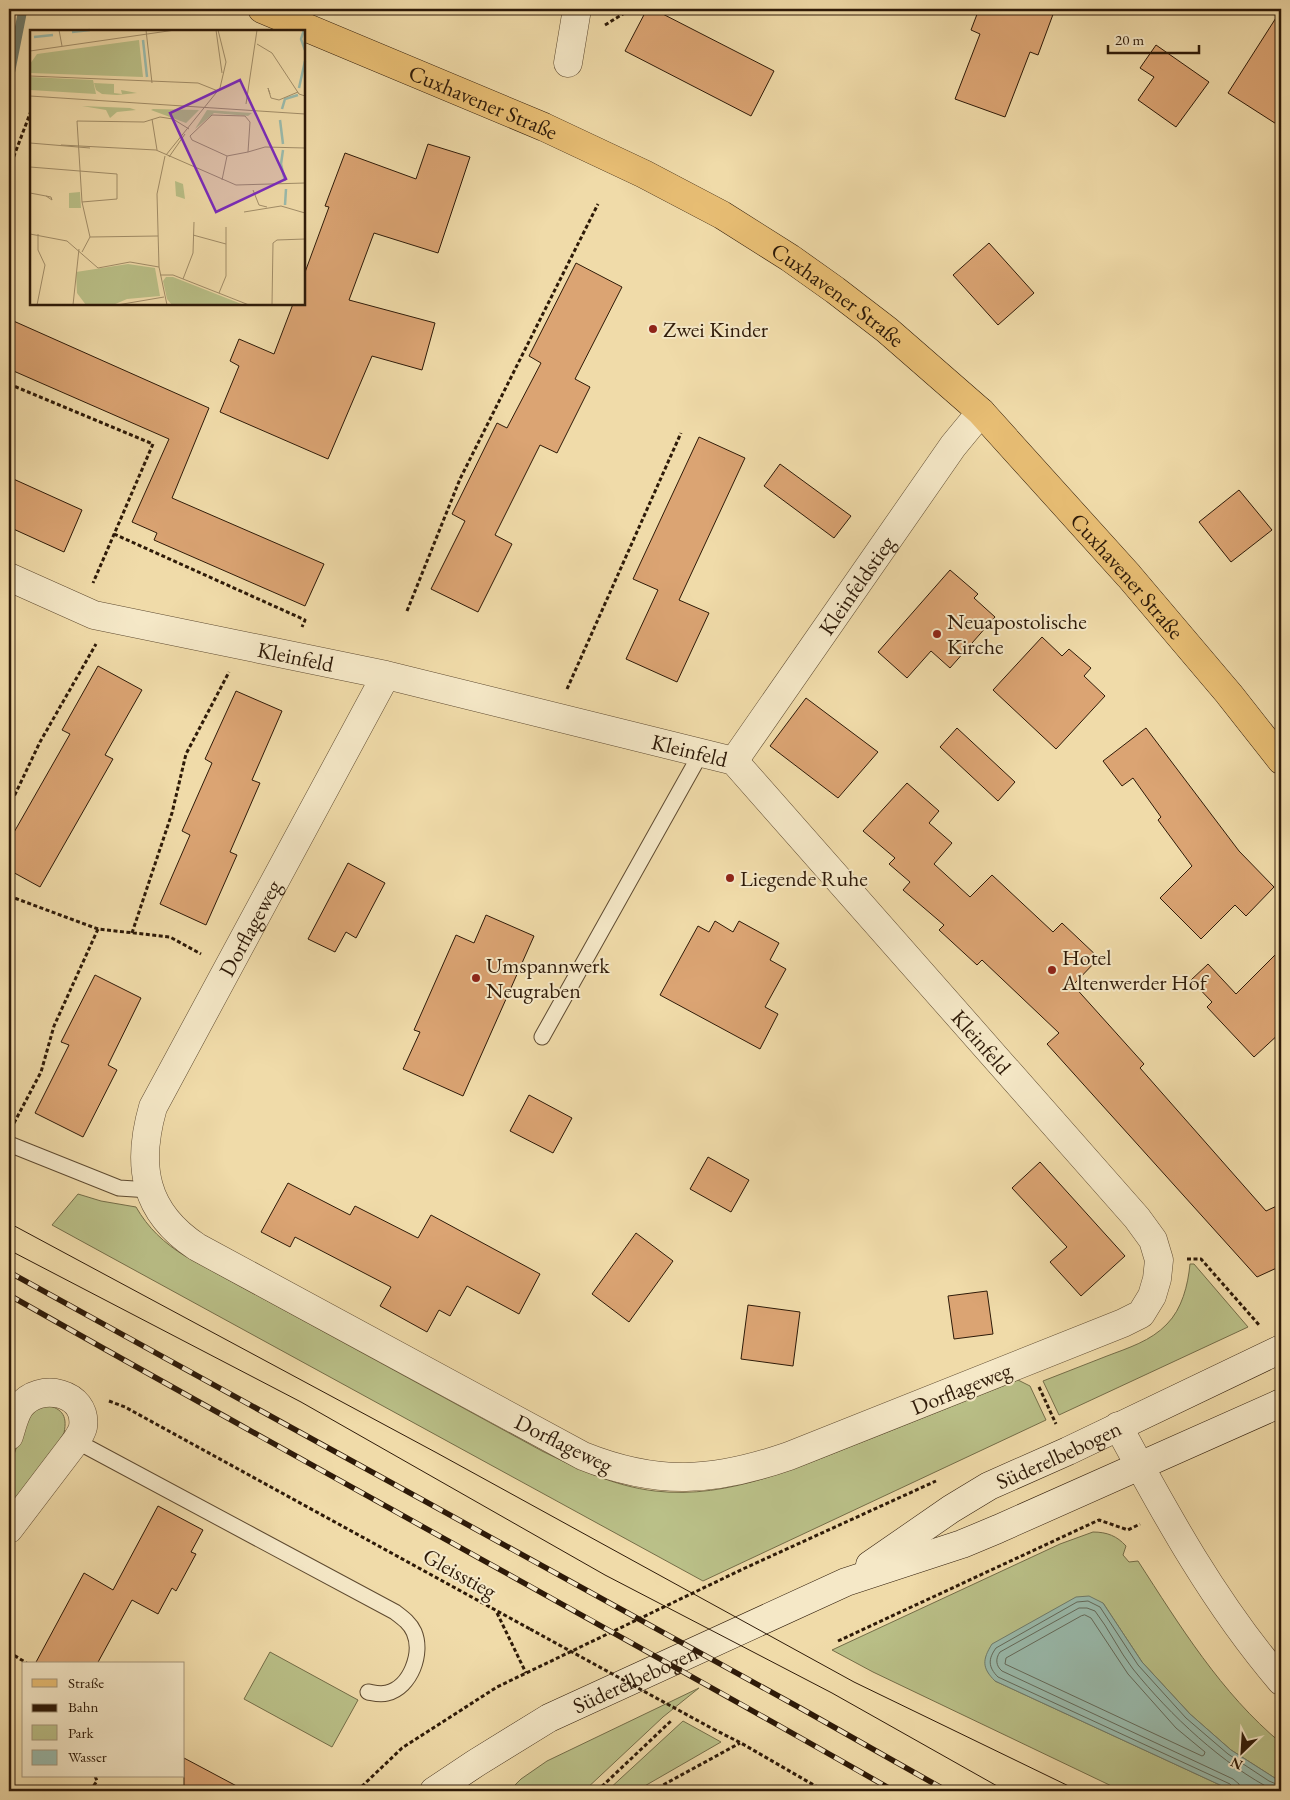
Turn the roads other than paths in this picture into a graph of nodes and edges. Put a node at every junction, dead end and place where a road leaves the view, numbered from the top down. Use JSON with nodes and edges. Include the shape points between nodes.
{"nodes":[{"id":1,"x":262,"y":9,"type":"edge"},
{"id":2,"x":577,"y":9,"type":"edge"},
{"id":3,"x":568,"y":62,"type":"dead end"},
{"id":4,"x":981,"y":412,"type":"junction"},
{"id":5,"x":9,"y":577,"type":"edge"},
{"id":6,"x":386,"y":675,"type":"junction"},
{"id":7,"x":700,"y":753,"type":"junction"},
{"id":8,"x":1281,"y":760,"type":"edge"},
{"id":9,"x":734,"y":761,"type":"junction"},
{"id":10,"x":542,"y":1037,"type":"dead end"},
{"id":11,"x":9,"y":1144,"type":"edge"},
{"id":12,"x":150,"y":1190,"type":"junction"},
{"id":13,"x":1159,"y":1260,"type":"joint"},
{"id":14,"x":1281,"y":1349,"type":"edge"},
{"id":15,"x":1281,"y":1403,"type":"edge"},
{"id":16,"x":1118,"y":1426,"type":"junction"},
{"id":17,"x":9,"y":1436,"type":"edge"},
{"id":18,"x":76,"y":1441,"type":"junction"},
{"id":19,"x":1139,"y":1466,"type":"junction"},
{"id":20,"x":9,"y":1529,"type":"edge"},
{"id":21,"x":846,"y":1582,"type":"junction"},
{"id":22,"x":1281,"y":1681,"type":"edge"},
{"id":23,"x":368,"y":1692,"type":"dead end"},
{"id":24,"x":434,"y":1791,"type":"edge"}],
"edges":[{"from":1,"to":4,"type":"main road","name":"Cuxhavener Straße","via":[[544,127],[680,192],[737,224],[835,290],[887,330]]},
{"from":2,"to":3,"type":"street"},
{"from":4,"to":8,"type":"main road","name":"Cuxhavener Straße","via":[[1129,576]]},
{"from":4,"to":9,"type":"street","name":"Kleinfeldstieg","via":[[953,446]]},
{"from":5,"to":6,"type":"street","name":"Kleinfeld","via":[[94,615]]},
{"from":6,"to":7,"type":"street","name":"Kleinfeld"},
{"from":6,"to":12,"type":"street","name":"Dorflageweg","via":[[153,1107],[145,1139]]},
{"from":7,"to":9,"type":"street","name":"Kleinfeld"},
{"from":7,"to":10,"type":"lane"},
{"from":9,"to":13,"type":"street","name":"Kleinfeld","via":[[1137,1218],[1153,1240]]},
{"from":11,"to":12,"type":"lane","via":[[119,1188]]},
{"from":12,"to":13,"type":"street","name":"Dorflageweg","via":[[166,1221],[197,1247],[583,1456],[625,1471],[674,1478],[700,1478],[755,1468],[1123,1323],[1141,1314],[1152,1296]]},
{"from":14,"to":16,"type":"street","name":"Süderelbebogen"},
{"from":15,"to":19,"type":"street","name":"Süderelbebogen"},
{"from":16,"to":19,"type":"street"},
{"from":16,"to":21,"type":"street","name":"Süderelbebogen","via":[[989,1486]]},
{"from":17,"to":18,"type":"street","via":[[18,1410],[25,1402],[42,1392],[59,1393],[77,1405],[82,1414],[83,1427]]},
{"from":18,"to":20,"type":"street"},
{"from":18,"to":23,"type":"lane","via":[[404,1619],[416,1639],[413,1666],[396,1689],[388,1693]]},
{"from":19,"to":21,"type":"street","name":"Süderelbebogen","via":[[962,1544]]},
{"from":19,"to":22,"type":"street","via":[[1198,1568]]},
{"from":21,"to":24,"type":"street","name":"Süderelbebogen","via":[[549,1718]]}]}
